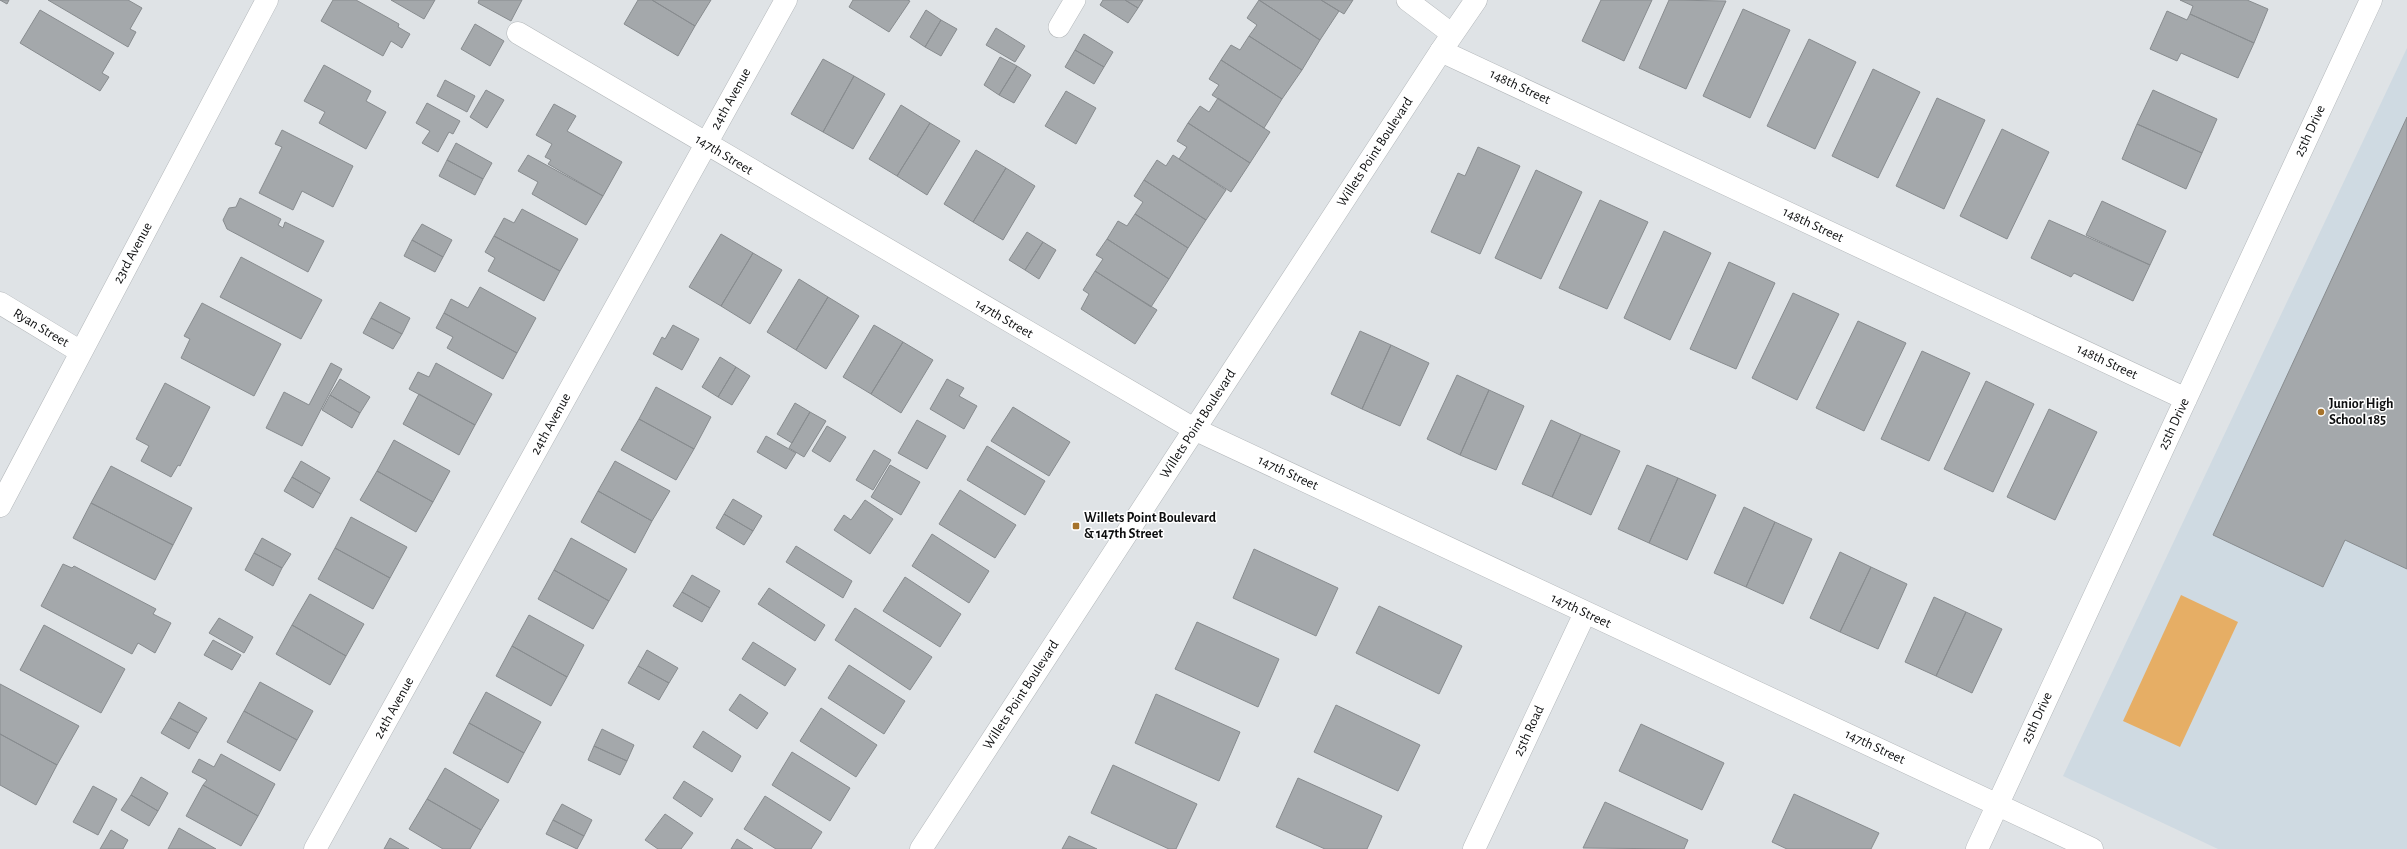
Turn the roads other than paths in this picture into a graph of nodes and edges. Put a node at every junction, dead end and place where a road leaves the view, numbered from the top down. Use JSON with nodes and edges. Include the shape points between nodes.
{"nodes":[{"id":1,"x":267,"y":0,"type":"edge"},
{"id":2,"x":786,"y":0,"type":"edge"},
{"id":3,"x":1076,"y":0,"type":"edge"},
{"id":4,"x":1407,"y":0,"type":"edge"},
{"id":5,"x":1476,"y":0,"type":"edge"},
{"id":6,"x":2371,"y":0,"type":"edge"},
{"id":7,"x":1059,"y":27,"type":"dead end"},
{"id":8,"x":518,"y":33,"type":"dead end"},
{"id":9,"x":1447,"y":42,"type":"junction"},
{"id":10,"x":706,"y":145,"type":"junction"},
{"id":11,"x":0,"y":303,"type":"edge"},
{"id":12,"x":81,"y":352,"type":"junction"},
{"id":13,"x":2186,"y":399,"type":"junction"},
{"id":14,"x":1194,"y":429,"type":"junction"},
{"id":15,"x":0,"y":506,"type":"edge"},
{"id":16,"x":1585,"y":612,"type":"junction"},
{"id":17,"x":1998,"y":804,"type":"junction"},
{"id":18,"x":315,"y":849,"type":"edge"},
{"id":19,"x":921,"y":849,"type":"edge"},
{"id":20,"x":1474,"y":849,"type":"edge"},
{"id":21,"x":1977,"y":849,"type":"edge"},
{"id":22,"x":2092,"y":849,"type":"edge"}],
"edges":[{"from":1,"to":12,"type":"street","name":"23rd Avenue"},
{"from":2,"to":10,"type":"street","name":"24th Avenue"},
{"from":3,"to":7,"type":"lane"},
{"from":4,"to":9,"type":"lane"},
{"from":5,"to":9,"type":"street","name":"Willets Point Boulevard"},
{"from":6,"to":13,"type":"street","name":"25th Drive"},
{"from":8,"to":10,"type":"street","name":"147th Street"},
{"from":9,"to":13,"type":"street","name":"148th Street"},
{"from":9,"to":14,"type":"street","name":"Willets Point Boulevard"},
{"from":10,"to":14,"type":"street","name":"147th Street"},
{"from":10,"to":18,"type":"street","name":"24th Avenue"},
{"from":11,"to":12,"type":"street","name":"Ryan Street"},
{"from":12,"to":15,"type":"street","name":"23rd Avenue"},
{"from":13,"to":17,"type":"street","name":"25th Drive"},
{"from":14,"to":16,"type":"street","name":"147th Street"},
{"from":14,"to":19,"type":"street","name":"Willets Point Boulevard"},
{"from":16,"to":17,"type":"street","name":"147th Street"},
{"from":16,"to":20,"type":"street","name":"25th Road"},
{"from":17,"to":21,"type":"street","name":"25th Drive"},
{"from":17,"to":22,"type":"street","name":"147th Street"}]}
